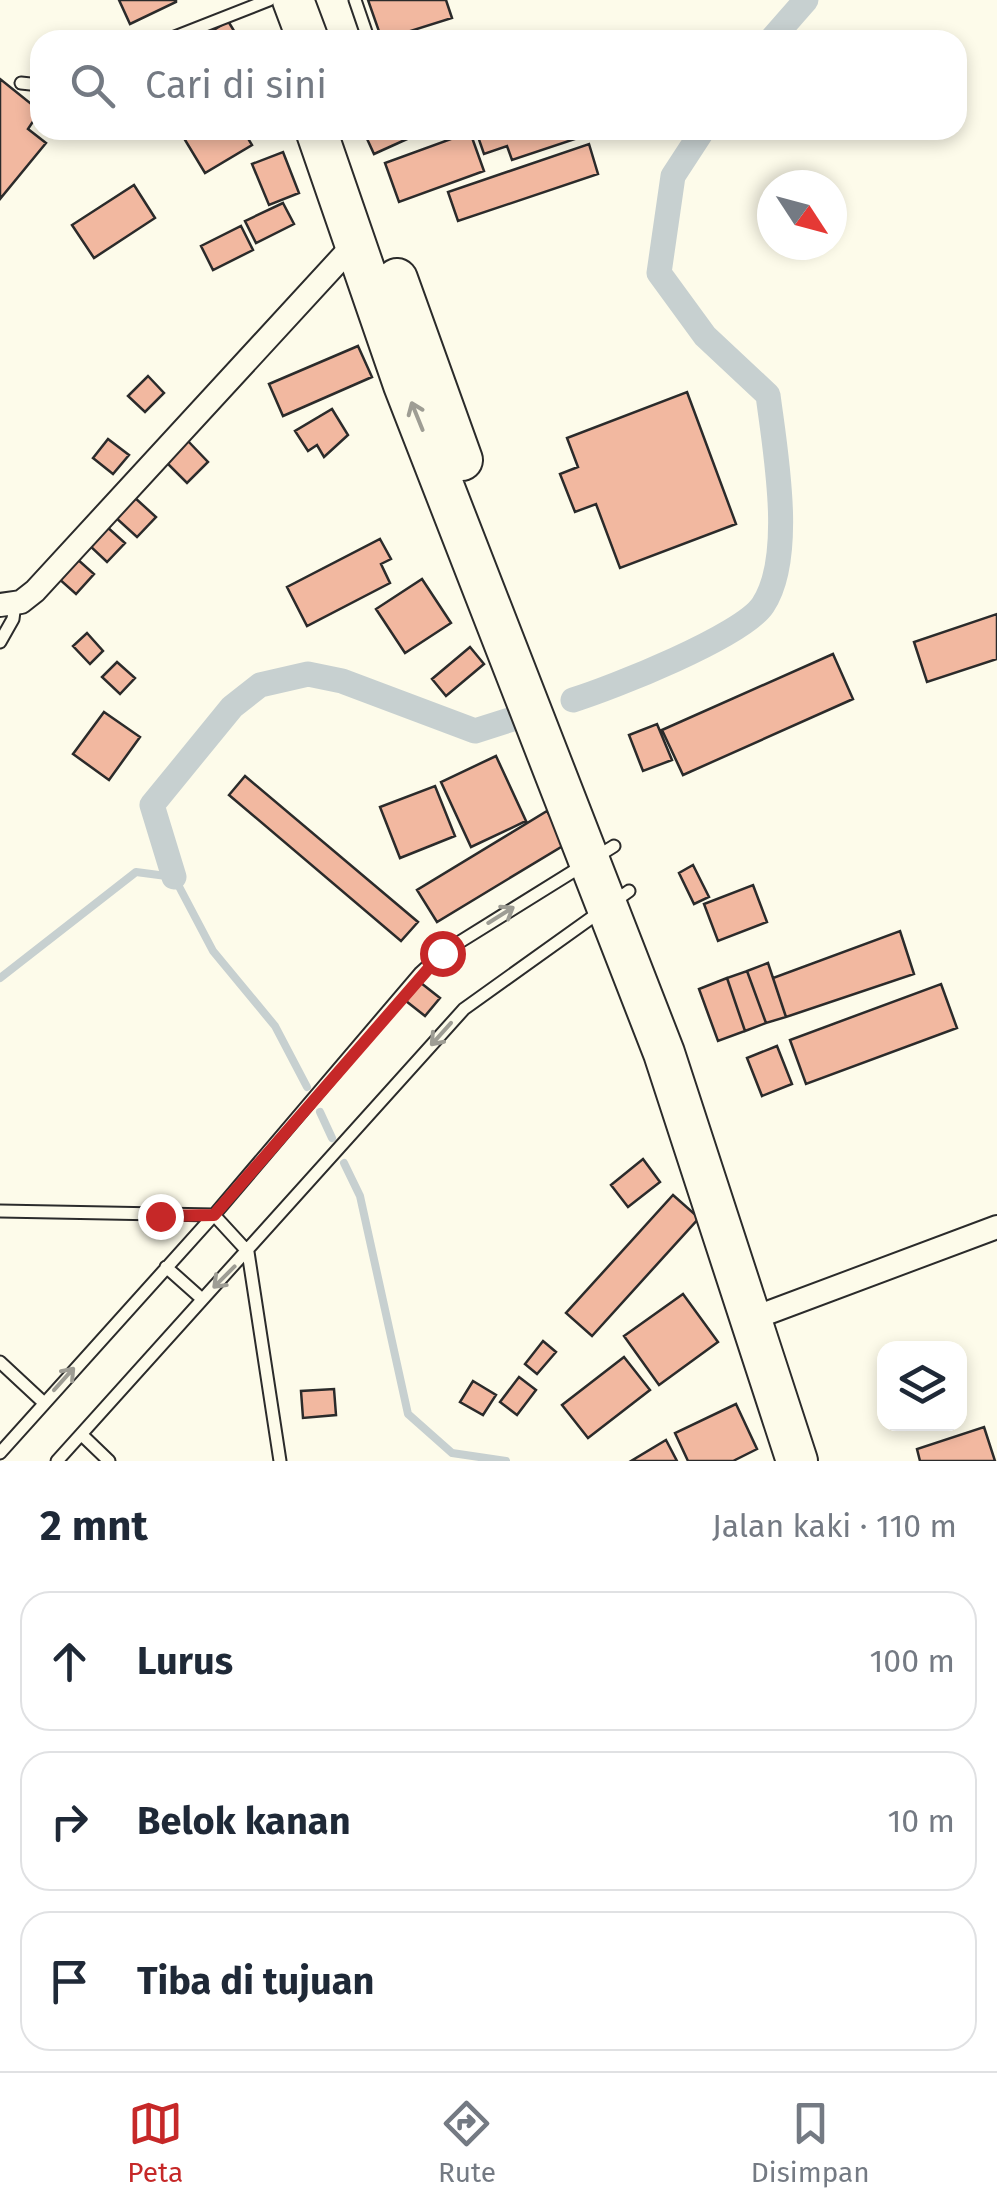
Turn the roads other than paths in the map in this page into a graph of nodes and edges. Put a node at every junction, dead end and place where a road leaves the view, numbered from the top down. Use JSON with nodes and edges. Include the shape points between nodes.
{"nodes":[{"id":1,"x":269,"y":0,"type":"edge"},
{"id":2,"x":293,"y":0,"type":"edge"},
{"id":3,"x":355,"y":0,"type":"edge"},
{"id":4,"x":192,"y":30,"type":"edge"},
{"id":5,"x":280,"y":30,"type":"edge"},
{"id":6,"x":304,"y":30,"type":"edge"},
{"id":7,"x":365,"y":30,"type":"edge"},
{"id":8,"x":21,"y":83,"type":"dead end"},
{"id":9,"x":30,"y":84,"type":"edge"},
{"id":10,"x":320,"y":140,"type":"edge"},
{"id":11,"x":344,"y":140,"type":"edge"},
{"id":12,"x":356,"y":242,"type":"junction"},
{"id":13,"x":470,"y":516,"type":"junction"},
{"id":14,"x":7,"y":604,"type":"edge"},
{"id":15,"x":0,"y":642,"type":"edge"},
{"id":16,"x":602,"y":852,"type":"junction"},
{"id":17,"x":618,"y":897,"type":"junction"},
{"id":18,"x":0,"y":1211,"type":"edge"},
{"id":19,"x":214,"y":1215,"type":"junction"},
{"id":20,"x":997,"y":1227,"type":"edge"},
{"id":21,"x":248,"y":1252,"type":"junction"},
{"id":22,"x":166,"y":1267,"type":"junction"},
{"id":23,"x":202,"y":1299,"type":"junction"},
{"id":24,"x":770,"y":1312,"type":"junction"},
{"id":25,"x":0,"y":1362,"type":"edge"},
{"id":26,"x":43,"y":1402,"type":"junction"},
{"id":27,"x":82,"y":1435,"type":"junction"},
{"id":28,"x":0,"y":1452,"type":"edge"},
{"id":29,"x":58,"y":1461,"type":"edge"},
{"id":30,"x":108,"y":1461,"type":"edge"},
{"id":31,"x":280,"y":1461,"type":"edge"},
{"id":32,"x":797,"y":1461,"type":"edge"},
{"id":33,"x":822,"y":1461,"type":"edge"}],
"edges":[{"from":1,"to":4,"type":"lane"},
{"from":1,"to":5,"type":"highway"},
{"from":2,"to":6,"type":"highway"},
{"from":3,"to":7,"type":"lane"},
{"from":8,"to":9,"type":"lane"},
{"from":10,"to":12,"type":"highway"},
{"from":11,"to":13,"type":"highway"},
{"from":13,"to":12,"type":"highway","one_way":true,"via":[[404,386]]},
{"from":12,"to":14,"type":"street","via":[[35,591]]},
{"from":13,"to":16,"type":"highway"},
{"from":14,"to":15,"type":"lane","via":[[13,619]]},
{"from":16,"to":17,"type":"highway"},
{"from":19,"to":16,"type":"lane","one_way":true,"via":[[420,973]]},
{"from":17,"to":21,"type":"lane","one_way":true,"via":[[464,1009]]},
{"from":17,"to":24,"type":"highway"},
{"from":17,"to":32,"type":"highway"},
{"from":18,"to":19,"type":"lane"},
{"from":19,"to":21,"type":"lane"},
{"from":19,"to":22,"type":"lane"},
{"from":20,"to":24,"type":"street"},
{"from":21,"to":23,"type":"lane","one_way":true},
{"from":21,"to":31,"type":"lane"},
{"from":22,"to":23,"type":"lane"},
{"from":26,"to":22,"type":"lane","one_way":true},
{"from":23,"to":27,"type":"lane"},
{"from":24,"to":33,"type":"highway"},
{"from":25,"to":26,"type":"lane"},
{"from":26,"to":28,"type":"lane"},
{"from":27,"to":29,"type":"lane"},
{"from":27,"to":30,"type":"lane"}]}
